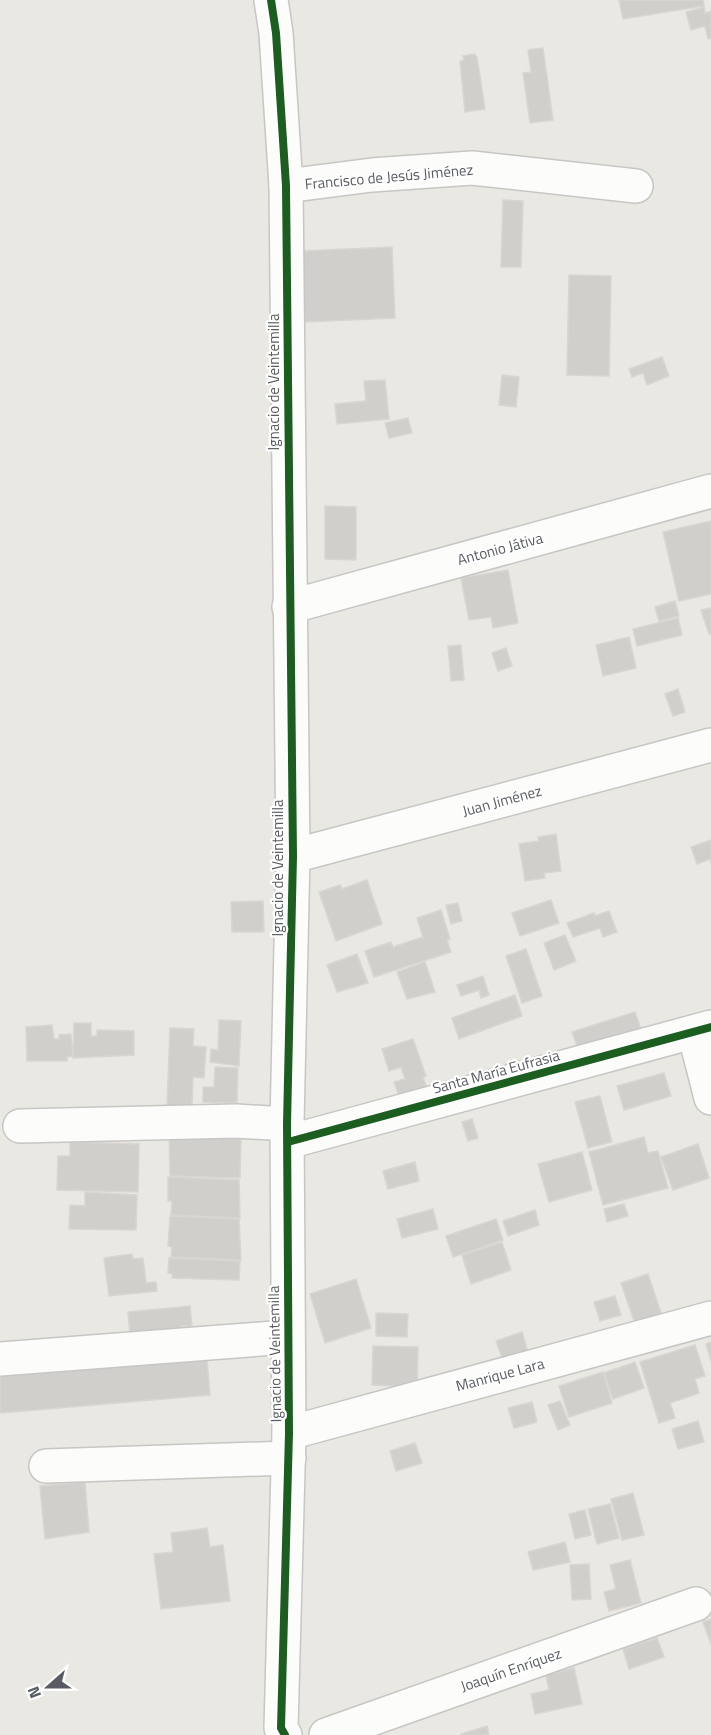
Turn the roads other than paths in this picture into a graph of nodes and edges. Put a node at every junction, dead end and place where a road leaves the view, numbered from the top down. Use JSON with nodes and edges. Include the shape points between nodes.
{"nodes":[{"id":1,"x":271,"y":0,"type":"edge"},
{"id":2,"x":286,"y":186,"type":"junction"},
{"id":3,"x":636,"y":186,"type":"dead end"},
{"id":4,"x":711,"y":491,"type":"edge"},
{"id":5,"x":289,"y":607,"type":"junction"},
{"id":6,"x":711,"y":745,"type":"edge"},
{"id":7,"x":293,"y":856,"type":"junction"},
{"id":8,"x":702,"y":1029,"type":"edge"},
{"id":9,"x":711,"y":1098,"type":"edge"},
{"id":10,"x":20,"y":1126,"type":"dead end"},
{"id":11,"x":288,"y":1133,"type":"junction"},
{"id":12,"x":711,"y":1318,"type":"edge"},
{"id":13,"x":287,"y":1337,"type":"junction"},
{"id":14,"x":0,"y":1359,"type":"edge"},
{"id":15,"x":289,"y":1445,"type":"junction"},
{"id":16,"x":46,"y":1466,"type":"dead end"},
{"id":17,"x":696,"y":1604,"type":"dead end"},
{"id":18,"x":285,"y":1735,"type":"edge"},
{"id":19,"x":326,"y":1735,"type":"edge"}],
"edges":[{"from":1,"to":2,"type":"street","name":"Ignacio de Veintemilla"},
{"from":2,"to":3,"type":"street","name":"Francisco de Jesús Jiménez","via":[[472,168]]},
{"from":2,"to":5,"type":"street","name":"Ignacio de Veintemilla"},
{"from":4,"to":5,"type":"street","name":"Antonio Játiva"},
{"from":5,"to":7,"type":"street","name":"Ignacio de Veintemilla"},
{"from":6,"to":7,"type":"street","name":"Juan Jiménez"},
{"from":7,"to":11,"type":"street","name":"Ignacio de Veintemilla"},
{"from":8,"to":9,"type":"street"},
{"from":8,"to":11,"type":"street","name":"Santa María Eufrasia"},
{"from":10,"to":11,"type":"street","name":"Santa María Eufrasia","via":[[236,1121]]},
{"from":11,"to":13,"type":"street","name":"Ignacio de Veintemilla"},
{"from":12,"to":15,"type":"street","name":"Manrique Lara"},
{"from":13,"to":14,"type":"street"},
{"from":13,"to":15,"type":"street","name":"Ignacio de Veintemilla"},
{"from":15,"to":16,"type":"street","name":"Manrique Lara"},
{"from":15,"to":18,"type":"street","name":"Ignacio de Veintemilla","via":[[281,1728]]},
{"from":17,"to":19,"type":"street","name":"Joaquín Enríquez"}]}
